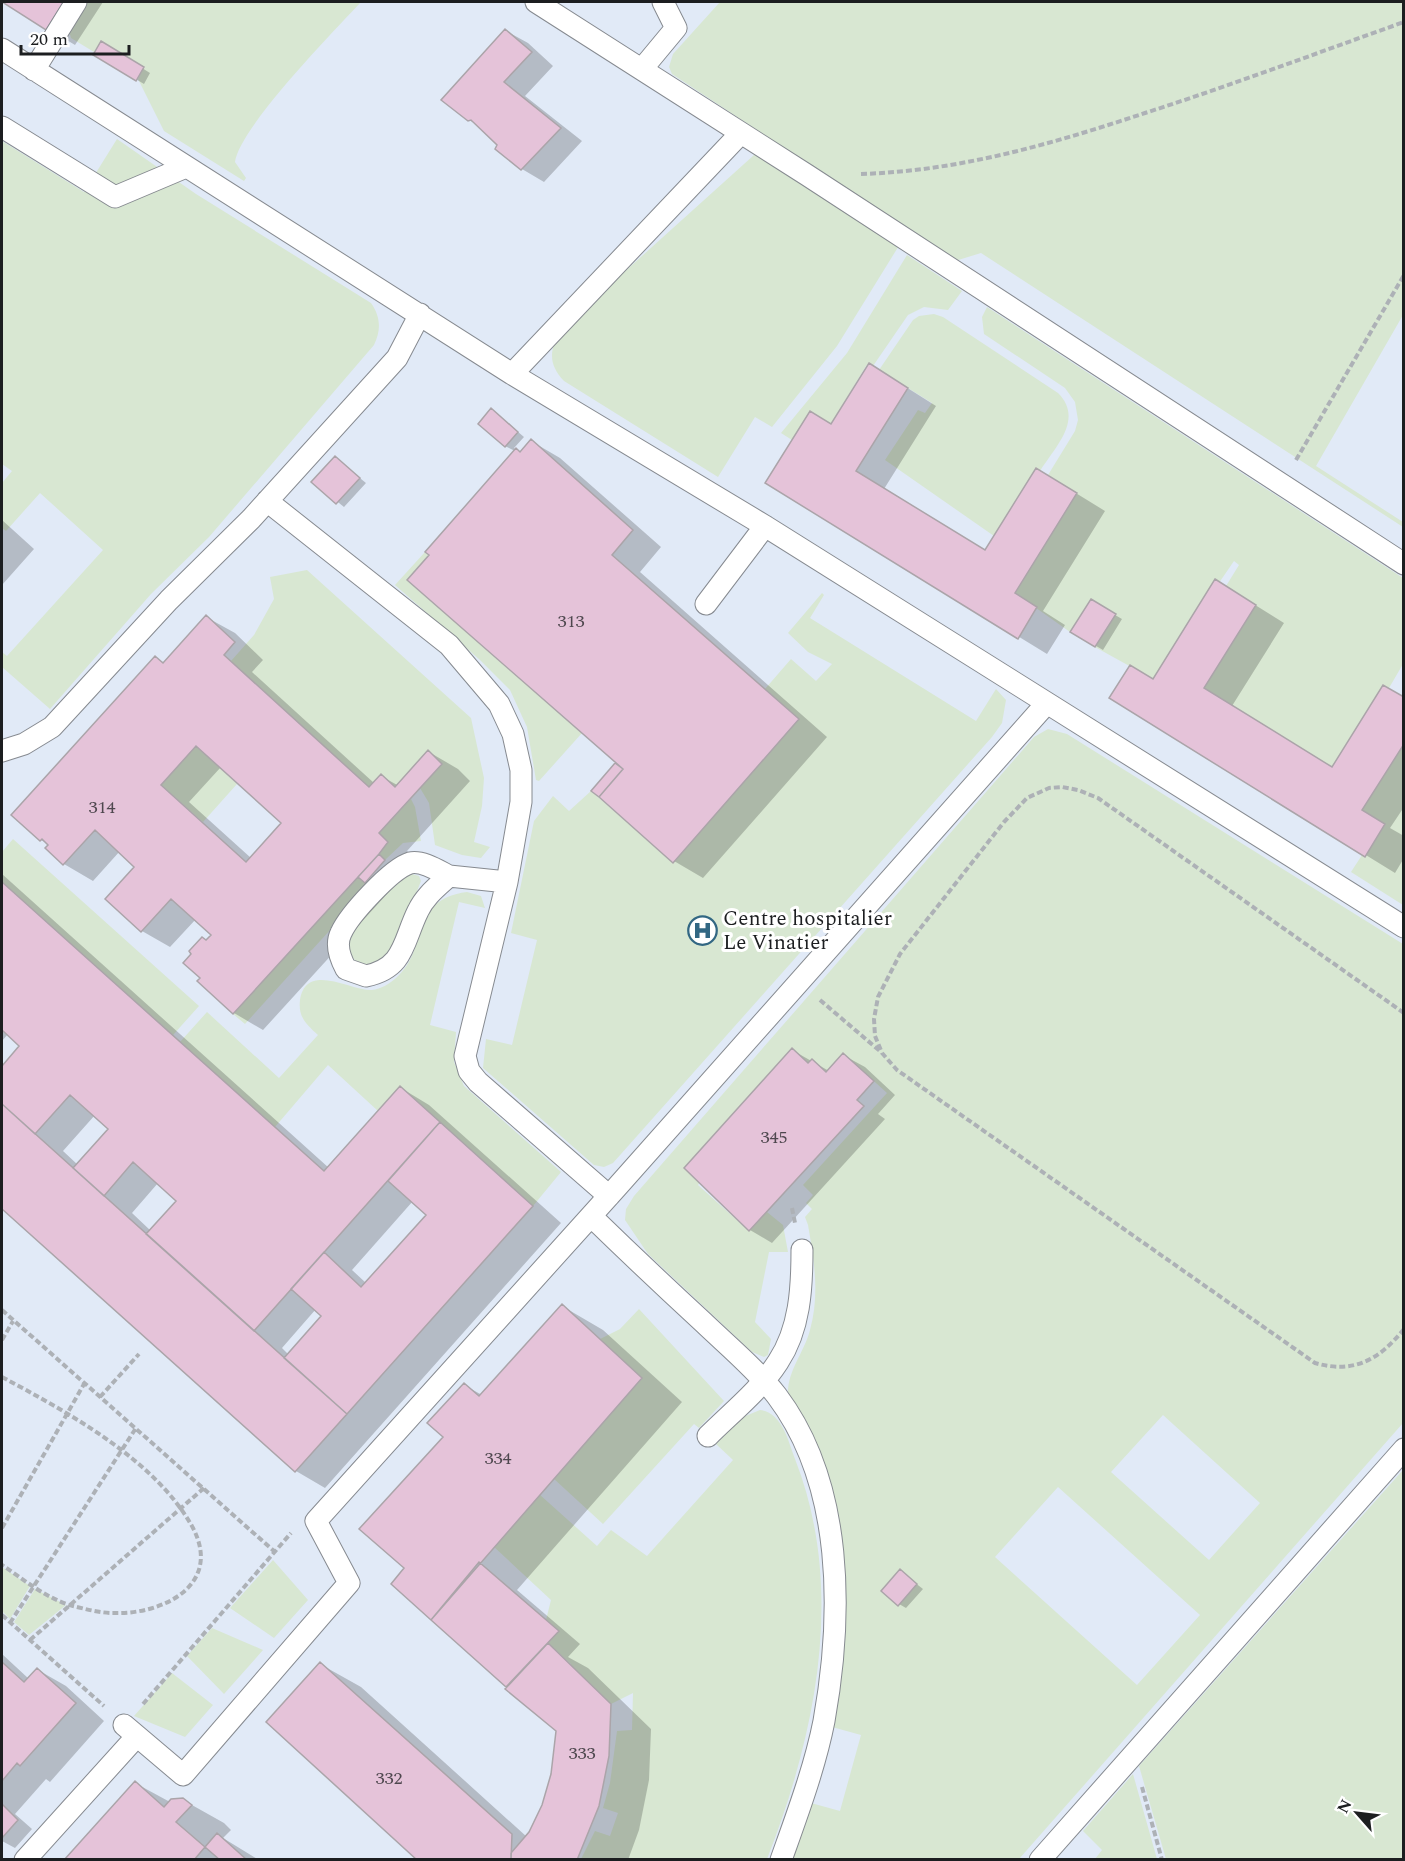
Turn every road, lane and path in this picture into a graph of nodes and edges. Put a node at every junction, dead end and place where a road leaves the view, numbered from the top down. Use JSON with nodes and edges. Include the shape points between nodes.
{"nodes":[{"id":1,"x":76,"y":2,"type":"edge"},
{"id":2,"x":536,"y":2,"type":"edge"},
{"id":3,"x":663,"y":2,"type":"edge"},
{"id":4,"x":1404,"y":22,"type":"edge"},
{"id":5,"x":2,"y":49,"type":"edge"},
{"id":6,"x":642,"y":69,"type":"junction"},
{"id":7,"x":34,"y":70,"type":"junction"},
{"id":8,"x":2,"y":127,"type":"edge"},
{"id":9,"x":741,"y":134,"type":"junction"},
{"id":10,"x":186,"y":166,"type":"junction"},
{"id":11,"x":857,"y":174,"type":"dead end"},
{"id":12,"x":1404,"y":275,"type":"edge"},
{"id":13,"x":420,"y":314,"type":"junction"},
{"id":14,"x":512,"y":374,"type":"junction"},
{"id":15,"x":1282,"y":484,"type":"junction"},
{"id":16,"x":267,"y":501,"type":"junction"},
{"id":17,"x":765,"y":526,"type":"junction"},
{"id":18,"x":1404,"y":564,"type":"edge"},
{"id":19,"x":706,"y":604,"type":"dead end"},
{"id":20,"x":1046,"y":704,"type":"junction"},
{"id":21,"x":2,"y":751,"type":"edge"},
{"id":22,"x":449,"y":876,"type":"junction"},
{"id":23,"x":507,"y":882,"type":"junction"},
{"id":24,"x":1404,"y":927,"type":"edge"},
{"id":25,"x":799,"y":982,"type":"junction"},
{"id":26,"x":1404,"y":1013,"type":"edge"},
{"id":27,"x":882,"y":1053,"type":"junction"},
{"id":28,"x":609,"y":1196,"type":"junction"},
{"id":29,"x":591,"y":1216,"type":"junction"},
{"id":30,"x":802,"y":1250,"type":"dead end"},
{"id":31,"x":2,"y":1310,"type":"edge"},
{"id":32,"x":13,"y":1321,"type":"junction"},
{"id":33,"x":1404,"y":1329,"type":"edge"},
{"id":34,"x":2,"y":1340,"type":"edge"},
{"id":35,"x":140,"y":1354,"type":"dead end"},
{"id":36,"x":2,"y":1377,"type":"edge"},
{"id":37,"x":763,"y":1380,"type":"junction"},
{"id":38,"x":84,"y":1384,"type":"junction"},
{"id":39,"x":100,"y":1397,"type":"junction"},
{"id":40,"x":67,"y":1414,"type":"junction"},
{"id":41,"x":136,"y":1428,"type":"junction"},
{"id":42,"x":708,"y":1436,"type":"dead end"},
{"id":43,"x":122,"y":1449,"type":"junction"},
{"id":44,"x":1404,"y":1449,"type":"edge"},
{"id":45,"x":204,"y":1488,"type":"junction"},
{"id":46,"x":180,"y":1509,"type":"junction"},
{"id":47,"x":316,"y":1521,"type":"junction"},
{"id":48,"x":2,"y":1527,"type":"edge"},
{"id":49,"x":275,"y":1552,"type":"junction"},
{"id":50,"x":2,"y":1565,"type":"edge"},
{"id":51,"x":34,"y":1586,"type":"junction"},
{"id":52,"x":70,"y":1605,"type":"junction"},
{"id":53,"x":2,"y":1615,"type":"edge"},
{"id":54,"x":10,"y":1623,"type":"junction"},
{"id":55,"x":30,"y":1640,"type":"junction"},
{"id":56,"x":130,"y":1730,"type":"junction"},
{"id":57,"x":1127,"y":1761,"type":"junction"},
{"id":58,"x":25,"y":1860,"type":"edge"},
{"id":59,"x":781,"y":1860,"type":"edge"},
{"id":60,"x":1040,"y":1860,"type":"edge"},
{"id":61,"x":1162,"y":1860,"type":"edge"}],
"edges":[{"from":1,"to":7,"type":"lane"},
{"from":2,"to":6,"type":"lane"},
{"from":3,"to":6,"type":"lane","via":[[676,28]]},
{"from":4,"to":11,"type":"path","via":[[1068,138],[965,163]]},
{"from":5,"to":7,"type":"lane"},
{"from":6,"to":9,"type":"lane"},
{"from":7,"to":10,"type":"lane"},
{"from":8,"to":10,"type":"lane","via":[[115,197]]},
{"from":9,"to":14,"type":"lane"},
{"from":9,"to":15,"type":"lane"},
{"from":10,"to":13,"type":"lane"},
{"from":12,"to":15,"type":"path"},
{"from":13,"to":14,"type":"lane"},
{"from":13,"to":16,"type":"lane","via":[[397,358]]},
{"from":14,"to":17,"type":"lane"},
{"from":15,"to":18,"type":"lane"},
{"from":16,"to":21,"type":"lane","via":[[169,600],[52,728]]},
{"from":16,"to":23,"type":"lane","via":[[449,645],[499,704],[513,734],[521,770],[521,802]]},
{"from":17,"to":19,"type":"lane"},
{"from":17,"to":20,"type":"lane"},
{"from":20,"to":24,"type":"lane"},
{"from":20,"to":25,"type":"lane"},
{"from":22,"to":22,"type":"lane","via":[[429,893],[418,910],[401,954],[392,966],[366,976],[346,969],[338,948],[340,934],[365,901],[396,871],[410,863],[423,864]]},
{"from":22,"to":23,"type":"lane"},
{"from":23,"to":28,"type":"lane","via":[[465,1056],[469,1071]]},
{"from":25,"to":27,"type":"path"},
{"from":25,"to":28,"type":"lane"},
{"from":26,"to":27,"type":"path","via":[[1098,798],[1078,790],[1049,788],[1027,798],[1004,822],[900,954],[878,997],[875,1036]]},
{"from":27,"to":33,"type":"path","via":[[897,1070],[1315,1363],[1334,1369],[1353,1367],[1374,1358]]},
{"from":28,"to":29,"type":"lane"},
{"from":29,"to":37,"type":"lane"},
{"from":29,"to":47,"type":"lane"},
{"from":30,"to":37,"type":"lane","via":[[802,1288],[795,1324],[779,1362]]},
{"from":31,"to":32,"type":"path"},
{"from":32,"to":34,"type":"path"},
{"from":32,"to":38,"type":"path"},
{"from":35,"to":39,"type":"path"},
{"from":36,"to":40,"type":"path"},
{"from":37,"to":42,"type":"lane"},
{"from":37,"to":59,"type":"lane","via":[[794,1423],[808,1452],[825,1502],[834,1572],[833,1649],[824,1722]]},
{"from":38,"to":39,"type":"path"},
{"from":38,"to":40,"type":"path"},
{"from":39,"to":41,"type":"path"},
{"from":40,"to":43,"type":"path"},
{"from":40,"to":48,"type":"path"},
{"from":41,"to":43,"type":"path"},
{"from":41,"to":45,"type":"path"},
{"from":43,"to":46,"type":"path"},
{"from":43,"to":51,"type":"path"},
{"from":44,"to":57,"type":"lane"},
{"from":45,"to":46,"type":"path"},
{"from":45,"to":49,"type":"path"},
{"from":46,"to":52,"type":"path"},
{"from":46,"to":52,"type":"path","via":[[193,1529],[200,1561],[190,1585],[177,1597],[162,1607],[141,1611],[112,1613]]},
{"from":47,"to":49,"type":"path","via":[[290,1534]]},
{"from":47,"to":56,"type":"lane","via":[[349,1582],[183,1775]]},
{"from":49,"to":56,"type":"path"},
{"from":50,"to":51,"type":"path"},
{"from":51,"to":52,"type":"path"},
{"from":51,"to":54,"type":"path"},
{"from":52,"to":55,"type":"path"},
{"from":53,"to":54,"type":"path"},
{"from":54,"to":55,"type":"path"},
{"from":55,"to":56,"type":"path"},
{"from":56,"to":58,"type":"lane"},
{"from":57,"to":60,"type":"lane"},
{"from":57,"to":61,"type":"path","via":[[1137,1770]]}]}
